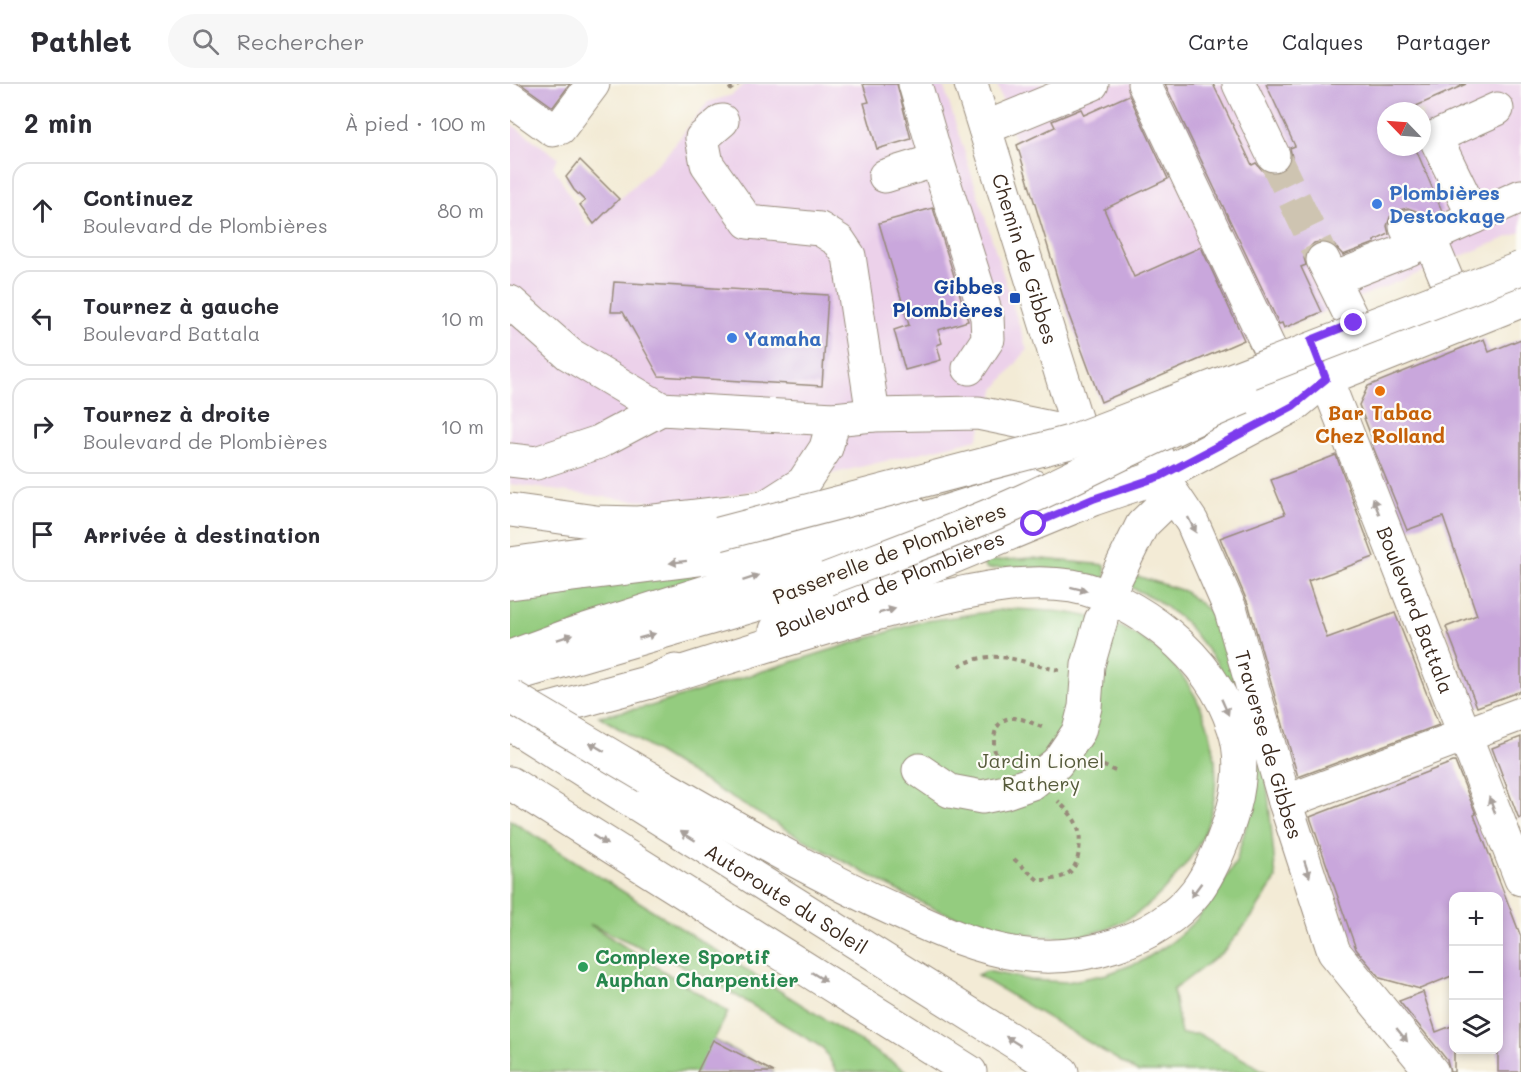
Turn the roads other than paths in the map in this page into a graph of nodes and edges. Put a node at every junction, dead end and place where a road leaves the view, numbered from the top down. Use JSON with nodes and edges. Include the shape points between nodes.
{"nodes":[{"id":1,"x":593,"y":84,"type":"edge"},
{"id":2,"x":915,"y":84,"type":"edge"},
{"id":3,"x":971,"y":84,"type":"edge"},
{"id":4,"x":1092,"y":84,"type":"edge"},
{"id":5,"x":1144,"y":84,"type":"edge"},
{"id":6,"x":1239,"y":84,"type":"edge"},
{"id":7,"x":510,"y":99,"type":"edge"},
{"id":8,"x":1497,"y":109,"type":"dead end"},
{"id":9,"x":722,"y":121,"type":"dead end"},
{"id":10,"x":985,"y":128,"type":"junction"},
{"id":11,"x":1273,"y":156,"type":"tunnel mouth"},
{"id":12,"x":938,"y":160,"type":"junction"},
{"id":13,"x":885,"y":176,"type":"dead end"},
{"id":14,"x":1521,"y":196,"type":"edge"},
{"id":15,"x":1474,"y":217,"type":"junction"},
{"id":16,"x":1406,"y":227,"type":"dead end"},
{"id":17,"x":1521,"y":256,"type":"edge"},
{"id":18,"x":1521,"y":268,"type":"edge"},
{"id":19,"x":1449,"y":285,"type":"junction"},
{"id":20,"x":1521,"y":288,"type":"edge"},
{"id":21,"x":1521,"y":301,"type":"edge"},
{"id":22,"x":510,"y":302,"type":"edge"},
{"id":23,"x":1354,"y":323,"type":"junction"},
{"id":24,"x":1311,"y":340,"type":"junction"},
{"id":25,"x":1273,"y":356,"type":"junction"},
{"id":26,"x":1326,"y":379,"type":"junction"},
{"id":27,"x":1166,"y":398,"type":"junction"},
{"id":28,"x":661,"y":409,"type":"junction"},
{"id":29,"x":978,"y":413,"type":"junction"},
{"id":30,"x":873,"y":416,"type":"junction"},
{"id":31,"x":834,"y":419,"type":"junction"},
{"id":32,"x":1080,"y":434,"type":"junction"},
{"id":33,"x":1153,"y":443,"type":"junction"},
{"id":34,"x":1116,"y":457,"type":"junction"},
{"id":35,"x":510,"y":460,"type":"edge"},
{"id":36,"x":1053,"y":463,"type":"junction"},
{"id":37,"x":1167,"y":485,"type":"junction"},
{"id":38,"x":1093,"y":499,"type":"junction"},
{"id":39,"x":764,"y":508,"type":"junction"},
{"id":40,"x":510,"y":510,"type":"edge"},
{"id":41,"x":510,"y":531,"type":"edge"},
{"id":42,"x":642,"y":544,"type":"junction"},
{"id":43,"x":510,"y":564,"type":"edge"},
{"id":44,"x":1115,"y":580,"type":"dead end"},
{"id":45,"x":510,"y":583,"type":"edge"},
{"id":46,"x":1101,"y":620,"type":"dead end"},
{"id":47,"x":510,"y":657,"type":"edge"},
{"id":48,"x":510,"y":676,"type":"edge"},
{"id":49,"x":650,"y":682,"type":"junction"},
{"id":50,"x":510,"y":696,"type":"edge"},
{"id":51,"x":1521,"y":714,"type":"edge"},
{"id":52,"x":510,"y":720,"type":"edge"},
{"id":53,"x":510,"y":724,"type":"edge"},
{"id":54,"x":1465,"y":734,"type":"junction"},
{"id":55,"x":919,"y":770,"type":"dead end"},
{"id":56,"x":510,"y":783,"type":"edge"},
{"id":57,"x":1285,"y":802,"type":"junction"},
{"id":58,"x":1521,"y":879,"type":"edge"},
{"id":59,"x":970,"y":1072,"type":"edge"},
{"id":60,"x":1062,"y":1072,"type":"edge"},
{"id":61,"x":1432,"y":1072,"type":"edge"}],
"edges":[{"from":1,"to":7,"type":"main road","via":[[560,128],[553,130]]},
{"from":2,"to":12,"type":"main road"},
{"from":3,"to":10,"type":"main road","name":"Chemin de Gibbes"},
{"from":4,"to":10,"type":"main road"},
{"from":5,"to":25,"type":"main road"},
{"from":6,"to":11,"type":"main road"},
{"from":8,"to":15,"type":"main road","via":[[1435,137]]},
{"from":9,"to":30,"type":"main road","via":[[702,138],[707,164],[748,222],[820,229],[839,241],[849,256]]},
{"from":10,"to":32,"type":"main road","name":"Chemin de Gibbes"},
{"from":12,"to":13,"type":"main road"},
{"from":12,"to":29,"type":"main road","via":[[987,316],[988,339],[965,356]]},
{"from":14,"to":15,"type":"main road"},
{"from":15,"to":19,"type":"main road","via":[[1429,237]]},
{"from":16,"to":23,"type":"main road","via":[[1412,240],[1410,249],[1328,269]]},
{"from":17,"to":19,"type":"main road"},
{"from":18,"to":42,"type":"main road","bridge":true,"via":[[1071,442],[719,534]]},
{"from":19,"to":23,"type":"main road"},
{"from":48,"to":20,"type":"main road","name":"Passerelle de Plombières","one_way":true,"bridge":true,"via":[[759,604],[956,530],[1221,407]]},
{"from":21,"to":26,"type":"main road","name":"Boulevard de Plombières"},
{"from":22,"to":28,"type":"main road","via":[[569,354]]},
{"from":23,"to":24,"type":"main road"},
{"from":24,"to":25,"type":"main road"},
{"from":24,"to":26,"type":"main road","name":"Boulevard Battala"},
{"from":25,"to":27,"type":"main road"},
{"from":26,"to":33,"type":"main road"},
{"from":26,"to":37,"type":"main road","name":"Boulevard de Plombières","via":[[1293,406]]},
{"from":54,"to":26,"type":"main road","name":"Boulevard Battala","one_way":true},
{"from":27,"to":32,"type":"main road"},
{"from":27,"to":33,"type":"main road","name":"Traverse de Gibbes"},
{"from":28,"to":31,"type":"main road"},
{"from":28,"to":35,"type":"main road","via":[[599,442],[536,463]]},
{"from":29,"to":30,"type":"main road"},
{"from":29,"to":32,"type":"main road"},
{"from":30,"to":31,"type":"main road"},
{"from":31,"to":39,"type":"main road","via":[[825,448],[803,483]]},
{"from":32,"to":34,"type":"main road","via":[[1110,440]]},
{"from":32,"to":36,"type":"main road"},
{"from":33,"to":34,"type":"main road"},
{"from":33,"to":37,"type":"main road","name":"Traverse de Gibbes"},
{"from":34,"to":36,"type":"main road"},
{"from":34,"to":38,"type":"main road","via":[[1116,476]]},
{"from":36,"to":38,"type":"main road","via":[[1073,498]]},
{"from":36,"to":39,"type":"main road","via":[[994,446]]},
{"from":36,"to":45,"type":"main road","one_way":true,"via":[[1002,484],[788,542],[723,556]]},
{"from":47,"to":36,"type":"main road","one_way":true,"via":[[797,563]]},
{"from":37,"to":38,"type":"main road","name":"Boulevard de Plombières"},
{"from":37,"to":44,"type":"main road"},
{"from":37,"to":57,"type":"main road","name":"Traverse de Gibbes","one_way":true,"via":[[1192,522],[1231,611]]},
{"from":38,"to":49,"type":"main road","name":"Boulevard de Plombières"},
{"from":39,"to":40,"type":"main road","via":[[638,523],[596,522]]},
{"from":41,"to":42,"type":"main road"},
{"from":42,"to":43,"type":"main road"},
{"from":46,"to":55,"type":"main road","via":[[1087,674],[1079,730],[1057,763],[1023,785],[982,797],[950,791]]},
{"from":49,"to":50,"type":"main road","one_way":true,"bridge":true,"via":[[831,626],[941,598],[1018,585],[1073,586],[1138,612],[1196,660],[1214,685],[1235,730],[1239,786],[1211,869],[1194,894],[1152,929],[1121,943],[1056,957],[1019,954],[931,927],[796,862]]},
{"from":49,"to":52,"type":"main road","name":"Boulevard de Plombières"},
{"from":51,"to":54,"type":"main road"},
{"from":60,"to":53,"type":"main road","name":"Autoroute du Soleil","one_way":true},
{"from":54,"to":57,"type":"main road"},
{"from":58,"to":54,"type":"main road","name":"Boulevard Battala","one_way":true},
{"from":56,"to":59,"type":"main road","one_way":true},
{"from":57,"to":61,"type":"main road","name":"Traverse de Gibbes","one_way":true,"via":[[1334,952]]}]}
